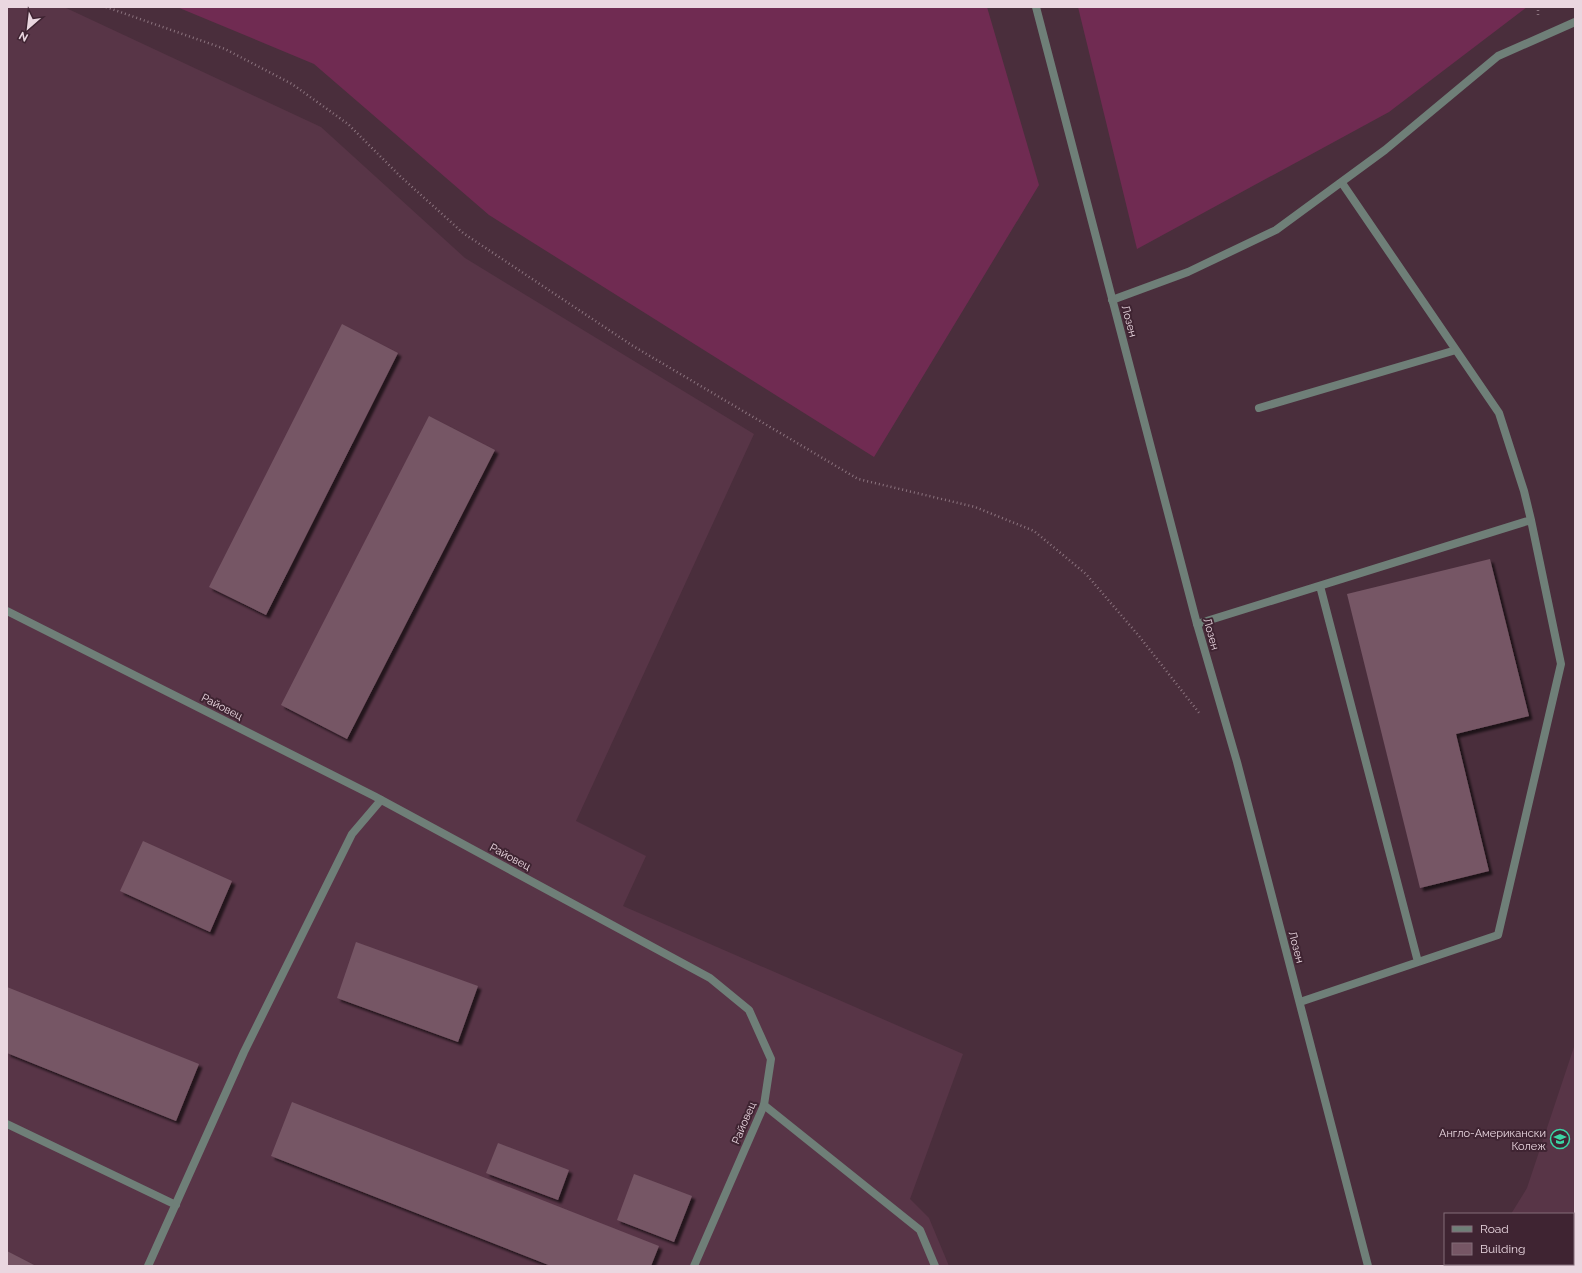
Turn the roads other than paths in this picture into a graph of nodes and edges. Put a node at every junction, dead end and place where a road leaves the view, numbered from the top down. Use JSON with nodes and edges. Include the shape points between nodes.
{"nodes":[{"id":1,"x":1036,"y":7,"type":"edge"},
{"id":2,"x":1575,"y":22,"type":"edge"},
{"id":3,"x":1342,"y":182,"type":"junction"},
{"id":4,"x":1112,"y":300,"type":"junction"},
{"id":5,"x":1456,"y":350,"type":"junction"},
{"id":6,"x":1259,"y":408,"type":"dead end"},
{"id":7,"x":1530,"y":520,"type":"junction"},
{"id":8,"x":1320,"y":586,"type":"junction"},
{"id":9,"x":7,"y":611,"type":"edge"},
{"id":10,"x":1197,"y":624,"type":"junction"},
{"id":11,"x":382,"y":800,"type":"junction"},
{"id":12,"x":1418,"y":962,"type":"junction"},
{"id":13,"x":1300,"y":1002,"type":"junction"},
{"id":14,"x":764,"y":1105,"type":"junction"},
{"id":15,"x":7,"y":1124,"type":"edge"},
{"id":16,"x":176,"y":1205,"type":"junction"},
{"id":17,"x":148,"y":1266,"type":"edge"},
{"id":18,"x":694,"y":1266,"type":"edge"},
{"id":19,"x":935,"y":1266,"type":"edge"},
{"id":20,"x":1368,"y":1266,"type":"edge"}],
"edges":[{"from":1,"to":4,"type":"street","name":"Лозен"},
{"from":2,"to":3,"type":"street","via":[[1498,56],[1385,150]]},
{"from":3,"to":4,"type":"street","via":[[1276,230],[1188,272]]},
{"from":3,"to":5,"type":"street"},
{"from":4,"to":10,"type":"street","name":"Лозен"},
{"from":5,"to":6,"type":"street"},
{"from":5,"to":7,"type":"street","via":[[1499,413],[1524,491]]},
{"from":7,"to":8,"type":"street"},
{"from":7,"to":12,"type":"street","via":[[1561,664],[1498,934]]},
{"from":8,"to":10,"type":"street"},
{"from":8,"to":12,"type":"street"},
{"from":9,"to":11,"type":"street","name":"Райовец"},
{"from":10,"to":13,"type":"street","name":"Лозен","via":[[1237,762]]},
{"from":11,"to":14,"type":"street","name":"Райовец","via":[[710,978],[749,1010],[771,1059]]},
{"from":11,"to":16,"type":"street","via":[[352,834],[244,1052]]},
{"from":12,"to":13,"type":"street"},
{"from":13,"to":20,"type":"street","name":"Лозен"},
{"from":14,"to":18,"type":"street","name":"Райовец"},
{"from":14,"to":19,"type":"street","via":[[920,1230]]},
{"from":15,"to":16,"type":"street"},
{"from":16,"to":17,"type":"street"}]}
